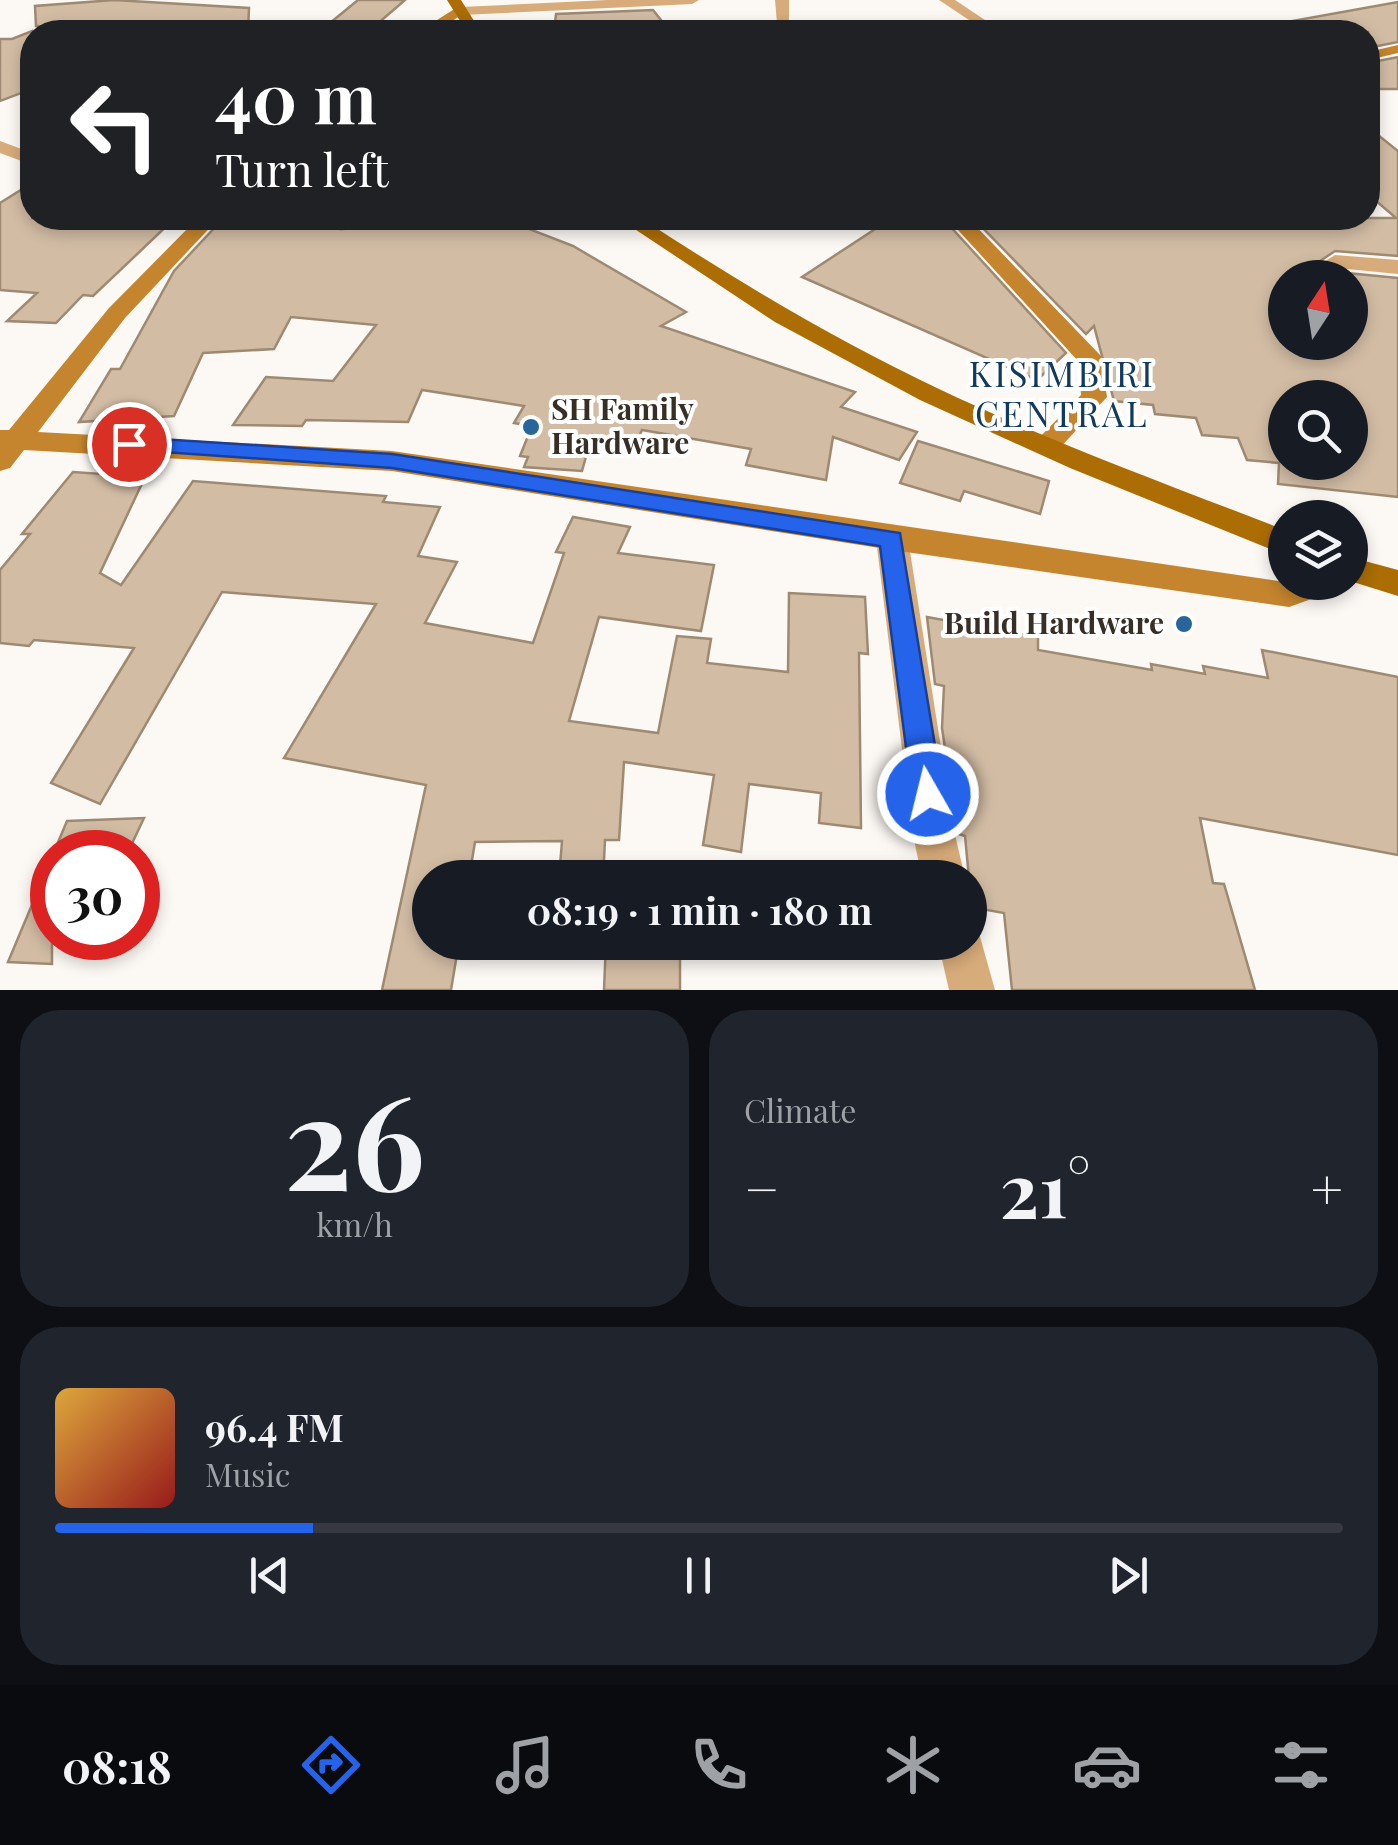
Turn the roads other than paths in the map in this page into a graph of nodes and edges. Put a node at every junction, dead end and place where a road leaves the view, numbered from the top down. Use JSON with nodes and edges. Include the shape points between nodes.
{"nodes":[{"id":1,"x":692,"y":0,"type":"edge"},
{"id":2,"x":946,"y":0,"type":"edge"},
{"id":3,"x":458,"y":6,"type":"edge"},
{"id":4,"x":977,"y":20,"type":"edge"},
{"id":5,"x":190,"y":230,"type":"edge"},
{"id":6,"x":646,"y":230,"type":"edge"},
{"id":7,"x":968,"y":230,"type":"edge"},
{"id":8,"x":1368,"y":265,"type":"edge"},
{"id":9,"x":1398,"y":267,"type":"edge"},
{"id":10,"x":5,"y":445,"type":"edge"},
{"id":11,"x":1046,"y":445,"type":"junction"},
{"id":12,"x":1268,"y":535,"type":"edge"},
{"id":13,"x":892,"y":539,"type":"junction"},
{"id":14,"x":1368,"y":575,"type":"edge"},
{"id":15,"x":1398,"y":583,"type":"edge"},
{"id":16,"x":1268,"y":591,"type":"edge"},
{"id":17,"x":940,"y":860,"type":"edge"},
{"id":18,"x":964,"y":960,"type":"edge"},
{"id":19,"x":972,"y":990,"type":"edge"}],
"edges":[{"from":1,"to":3,"type":"street"},
{"from":2,"to":4,"type":"street"},
{"from":5,"to":10,"type":"street"},
{"from":6,"to":11,"type":"main road","via":[[882,372]]},
{"from":7,"to":11,"type":"street","via":[[1092,361],[1094,397]]},
{"from":8,"to":9,"type":"street"},
{"from":10,"to":13,"type":"street","via":[[392,461]]},
{"from":11,"to":12,"type":"main road"},
{"from":13,"to":16,"type":"street"},
{"from":13,"to":17,"type":"street"},
{"from":14,"to":15,"type":"main road"},
{"from":18,"to":19,"type":"street"}]}
